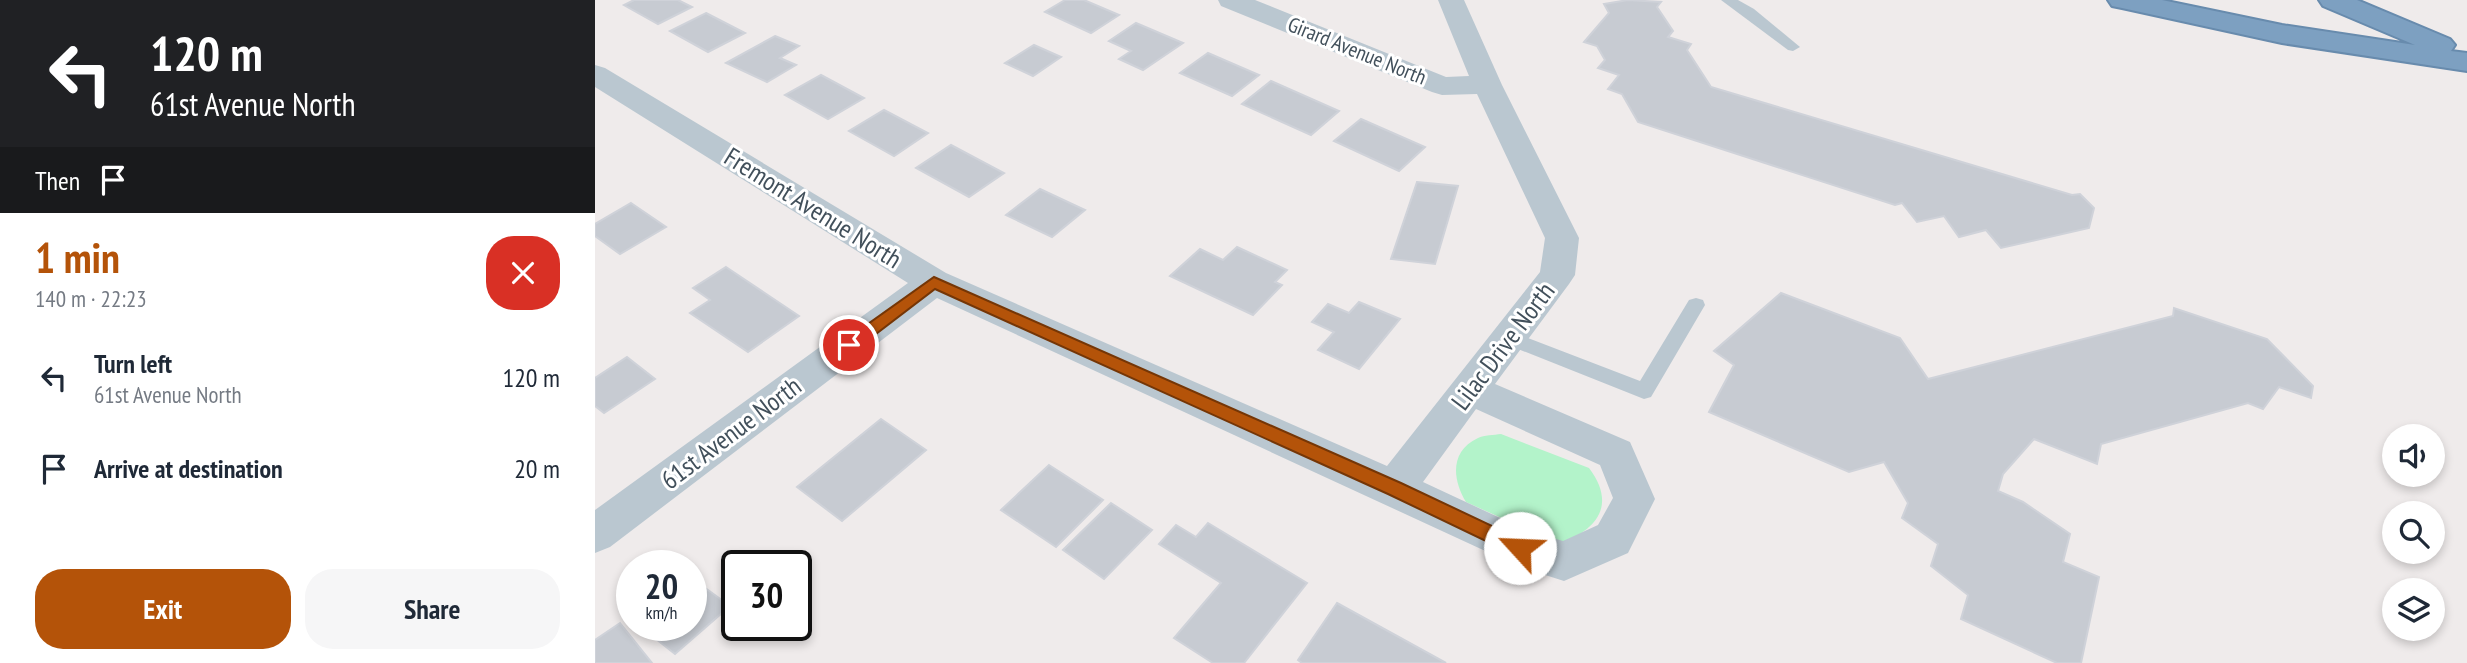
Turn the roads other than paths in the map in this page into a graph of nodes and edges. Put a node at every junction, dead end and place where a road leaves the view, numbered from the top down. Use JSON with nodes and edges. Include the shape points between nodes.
{"nodes":[{"id":1,"x":1231,"y":0,"type":"edge"},
{"id":2,"x":1451,"y":0,"type":"edge"},
{"id":3,"x":1728,"y":0,"type":"edge"},
{"id":4,"x":2122,"y":0,"type":"edge"},
{"id":5,"x":2333,"y":0,"type":"edge"},
{"id":6,"x":1793,"y":47,"type":"dead end"},
{"id":7,"x":2467,"y":60,"type":"edge"},
{"id":8,"x":595,"y":74,"type":"edge"},
{"id":9,"x":1487,"y":85,"type":"junction"},
{"id":10,"x":934,"y":282,"type":"junction"},
{"id":11,"x":1696,"y":305,"type":"dead end"},
{"id":12,"x":1510,"y":338,"type":"junction"},
{"id":13,"x":1471,"y":390,"type":"junction"},
{"id":14,"x":1394,"y":488,"type":"junction"},
{"id":15,"x":595,"y":534,"type":"edge"}],
"edges":[{"from":1,"to":9,"type":"street","name":"Girard Avenue North","via":[[1442,86]]},
{"from":2,"to":9,"type":"street","name":"Lilac Drive North"},
{"from":3,"to":6,"type":"lane"},
{"from":4,"to":7,"type":"highway","via":[[2333,43]]},
{"from":5,"to":7,"type":"highway"},
{"from":8,"to":10,"type":"street","name":"Fremont Avenue North"},
{"from":9,"to":12,"type":"street","name":"Lilac Drive North","via":[[1562,238],[1557,275]]},
{"from":10,"to":14,"type":"street","name":"Fremont Avenue North"},
{"from":10,"to":15,"type":"street","name":"61st Avenue North"},
{"from":11,"to":12,"type":"lane","via":[[1644,391]]},
{"from":12,"to":13,"type":"street","name":"Lilac Drive North"},
{"from":13,"to":14,"type":"street","name":"Lilac Drive North"},
{"from":13,"to":14,"type":"street","name":"Fremont Avenue North","via":[[1616,454],[1634,499],[1613,539],[1564,561],[1520,548]]}]}
